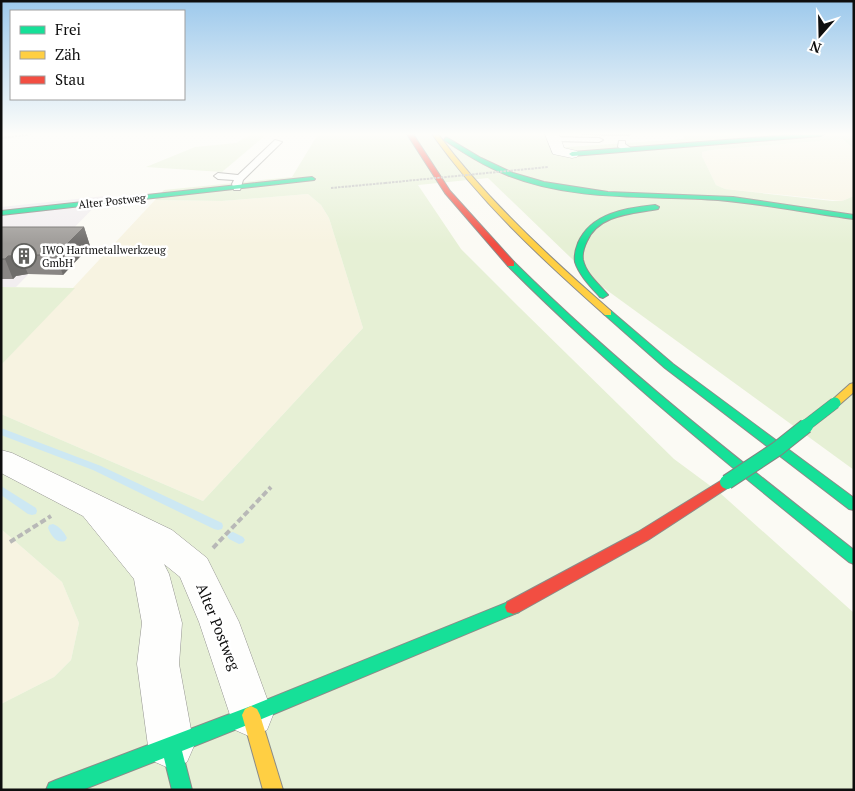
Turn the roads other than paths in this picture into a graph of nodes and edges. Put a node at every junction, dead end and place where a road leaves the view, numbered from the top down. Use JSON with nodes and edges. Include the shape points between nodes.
{"nodes":[{"id":1,"x":250,"y":171,"type":"edge"},
{"id":2,"x":431,"y":171,"type":"edge"},
{"id":3,"x":461,"y":171,"type":"edge"},
{"id":4,"x":500,"y":171,"type":"edge"},
{"id":5,"x":218,"y":176,"type":"dead end"},
{"id":6,"x":312,"y":179,"type":"dead end"},
{"id":7,"x":239,"y":183,"type":"junction"},
{"id":8,"x":1,"y":213,"type":"edge"},
{"id":9,"x":854,"y":217,"type":"edge"},
{"id":10,"x":854,"y":228,"type":"edge"},
{"id":11,"x":642,"y":342,"type":"junction"},
{"id":12,"x":854,"y":386,"type":"edge"},
{"id":13,"x":1,"y":460,"type":"edge"},
{"id":14,"x":85,"y":502,"type":"junction"},
{"id":15,"x":854,"y":505,"type":"edge"},
{"id":16,"x":854,"y":558,"type":"edge"},
{"id":17,"x":251,"y":715,"type":"junction"},
{"id":18,"x":172,"y":746,"type":"junction"},
{"id":19,"x":56,"y":790,"type":"edge"},
{"id":20,"x":182,"y":790,"type":"edge"},
{"id":21,"x":273,"y":790,"type":"edge"}],
"edges":[{"from":1,"to":7,"type":"lane"},
{"from":2,"to":16,"type":"main road","via":[[490,243],[560,313],[645,390]]},
{"from":3,"to":11,"type":"main road","via":[[519,234]]},
{"from":4,"to":9,"type":"main road","via":[[545,184],[615,194],[742,201]]},
{"from":5,"to":7,"type":"lane"},
{"from":6,"to":7,"type":"main road","name":"Alter Postweg"},
{"from":7,"to":8,"type":"main road","name":"Alter Postweg"},
{"from":10,"to":11,"type":"main road","via":[[750,208],[707,204],[632,209],[596,224],[581,240],[579,259],[588,277]]},
{"from":11,"to":15,"type":"main road","via":[[669,366]]},
{"from":12,"to":17,"type":"main road","bridge":true,"via":[[777,449],[644,536],[524,604]]},
{"from":13,"to":14,"type":"street","name":"Alter Postweg"},
{"from":14,"to":17,"type":"street","name":"Alter Postweg","via":[[160,540],[194,568],[219,622]]},
{"from":14,"to":18,"type":"street","name":"Alter Postweg","via":[[150,574],[162,623],[158,664]]},
{"from":17,"to":18,"type":"main road"},
{"from":17,"to":21,"type":"main road"},
{"from":18,"to":19,"type":"main road"},
{"from":18,"to":20,"type":"main road"}]}
